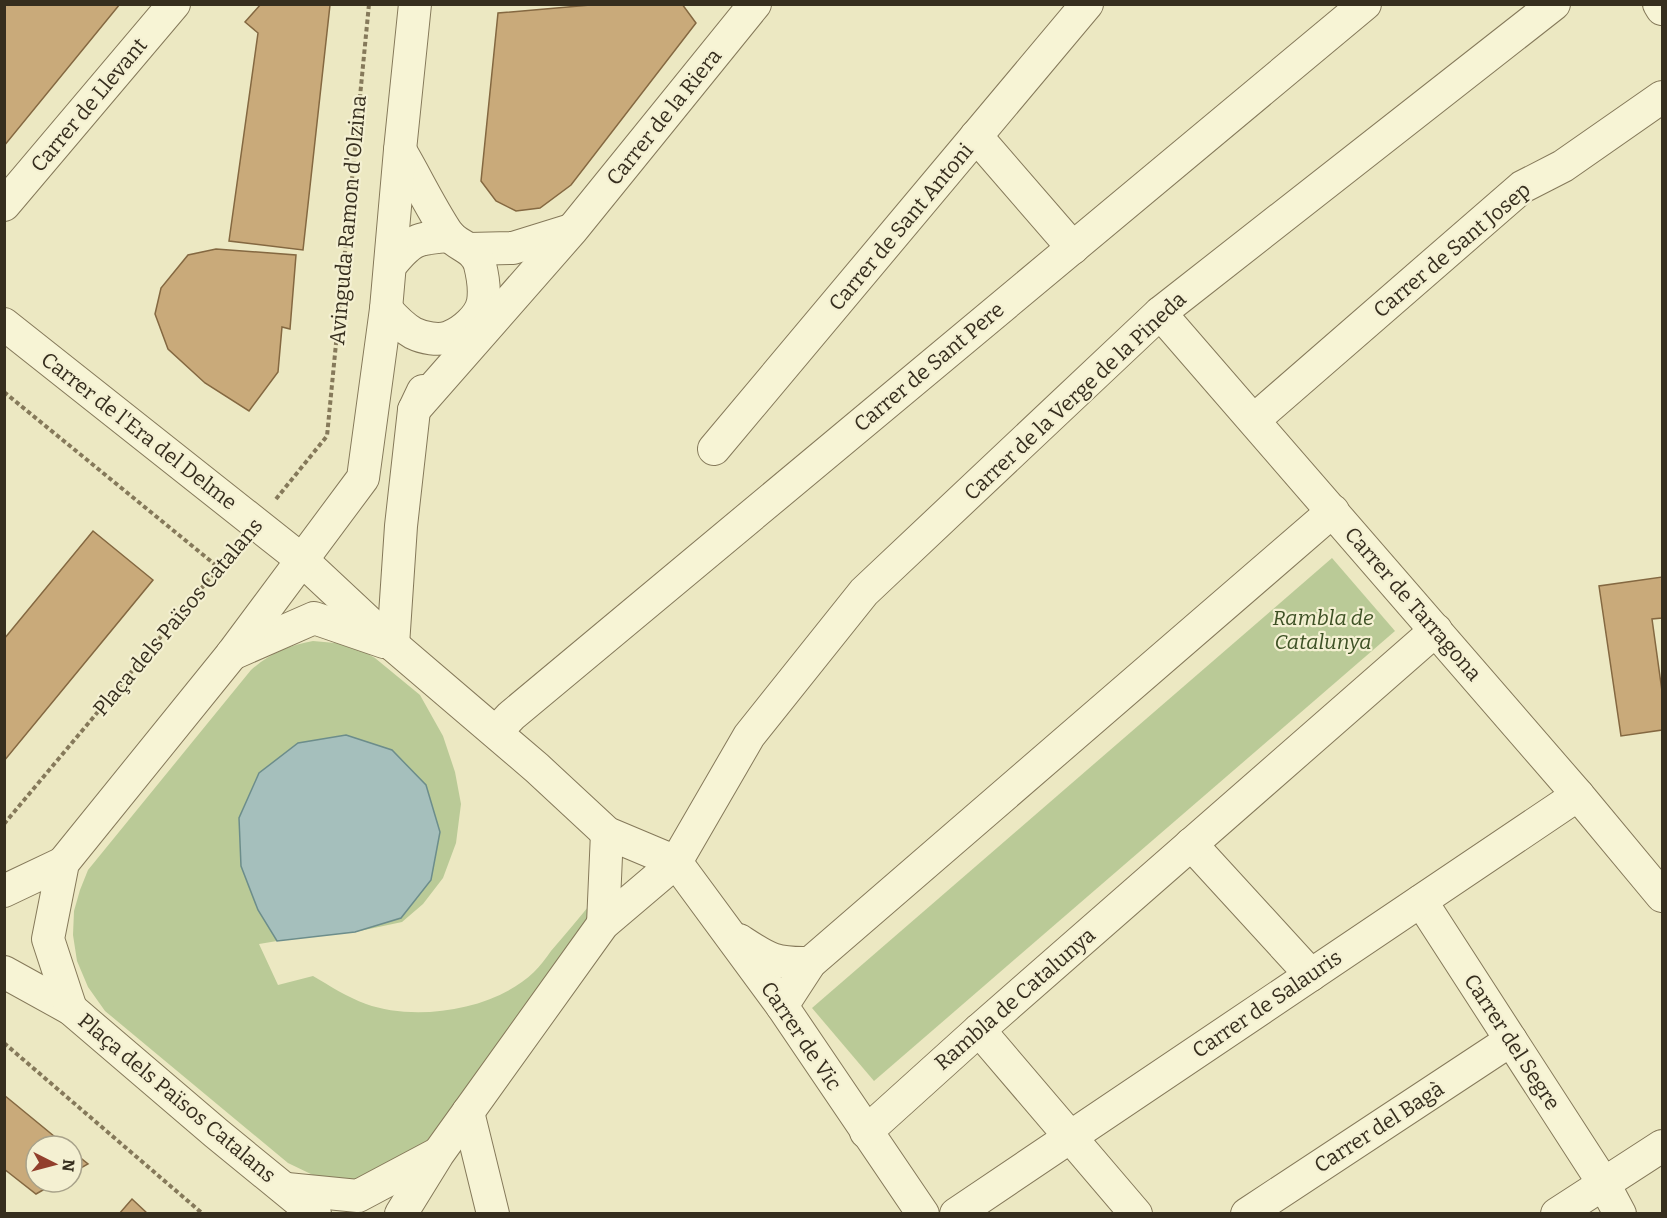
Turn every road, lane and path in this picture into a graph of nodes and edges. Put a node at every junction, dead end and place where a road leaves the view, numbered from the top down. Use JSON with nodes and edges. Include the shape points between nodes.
{"nodes":[{"id":1,"x":174,"y":4,"type":"edge"},
{"id":2,"x":369,"y":4,"type":"edge"},
{"id":3,"x":415,"y":4,"type":"edge"},
{"id":4,"x":755,"y":4,"type":"edge"},
{"id":5,"x":1087,"y":4,"type":"edge"},
{"id":6,"x":1365,"y":4,"type":"edge"},
{"id":7,"x":1554,"y":4,"type":"edge"},
{"id":8,"x":1659,"y":4,"type":"edge"},
{"id":9,"x":1662,"y":9,"type":"edge"},
{"id":10,"x":1662,"y":97,"type":"edge"},
{"id":11,"x":976,"y":136,"type":"junction"},
{"id":12,"x":400,"y":150,"type":"junction"},
{"id":13,"x":4,"y":205,"type":"edge"},
{"id":14,"x":572,"y":230,"type":"junction"},
{"id":15,"x":460,"y":242,"type":"junction"},
{"id":16,"x":1073,"y":248,"type":"junction"},
{"id":17,"x":390,"y":266,"type":"junction"},
{"id":18,"x":386,"y":309,"type":"junction"},
{"id":19,"x":1160,"y":313,"type":"junction"},
{"id":20,"x":4,"y":324,"type":"edge"},
{"id":21,"x":448,"y":338,"type":"junction"},
{"id":22,"x":4,"y":392,"type":"edge"},
{"id":23,"x":414,"y":410,"type":"junction"},
{"id":24,"x":1254,"y":420,"type":"junction"},
{"id":25,"x":327,"y":436,"type":"joint"},
{"id":26,"x":714,"y":449,"type":"dead end"},
{"id":27,"x":1332,"y":511,"type":"junction"},
{"id":28,"x":256,"y":524,"type":"junction"},
{"id":29,"x":302,"y":560,"type":"junction"},
{"id":30,"x":218,"y":567,"type":"junction"},
{"id":31,"x":1436,"y":630,"type":"junction"},
{"id":32,"x":393,"y":645,"type":"junction"},
{"id":33,"x":232,"y":654,"type":"junction"},
{"id":34,"x":496,"y":732,"type":"junction"},
{"id":35,"x":1578,"y":795,"type":"junction"},
{"id":36,"x":4,"y":824,"type":"edge"},
{"id":37,"x":608,"y":833,"type":"junction"},
{"id":38,"x":1191,"y":844,"type":"junction"},
{"id":39,"x":676,"y":862,"type":"junction"},
{"id":40,"x":63,"y":863,"type":"junction"},
{"id":41,"x":4,"y":891,"type":"edge"},
{"id":42,"x":1662,"y":896,"type":"edge"},
{"id":43,"x":1421,"y":901,"type":"junction"},
{"id":44,"x":603,"y":924,"type":"junction"},
{"id":45,"x":729,"y":933,"type":"junction"},
{"id":46,"x":810,"y":963,"type":"junction"},
{"id":47,"x":4,"y":972,"type":"edge"},
{"id":48,"x":1311,"y":975,"type":"junction"},
{"id":49,"x":782,"y":1006,"type":"junction"},
{"id":50,"x":71,"y":1009,"type":"junction"},
{"id":51,"x":979,"y":1030,"type":"junction"},
{"id":52,"x":1511,"y":1040,"type":"junction"},
{"id":53,"x":4,"y":1042,"type":"edge"},
{"id":54,"x":468,"y":1112,"type":"junction"},
{"id":55,"x":866,"y":1132,"type":"junction"},
{"id":56,"x":1070,"y":1137,"type":"junction"},
{"id":57,"x":1662,"y":1146,"type":"edge"},
{"id":58,"x":438,"y":1154,"type":"junction"},
{"id":59,"x":1604,"y":1184,"type":"junction"},
{"id":60,"x":293,"y":1201,"type":"edge"},
{"id":61,"x":203,"y":1214,"type":"edge"},
{"id":62,"x":315,"y":1214,"type":"edge"},
{"id":63,"x":401,"y":1214,"type":"edge"},
{"id":64,"x":493,"y":1214,"type":"edge"},
{"id":65,"x":923,"y":1214,"type":"edge"},
{"id":66,"x":956,"y":1214,"type":"edge"},
{"id":67,"x":1136,"y":1214,"type":"edge"},
{"id":68,"x":1247,"y":1214,"type":"edge"},
{"id":69,"x":1557,"y":1214,"type":"edge"},
{"id":70,"x":1620,"y":1214,"type":"edge"}],
"edges":[{"from":1,"to":13,"type":"street","name":"Carrer de Llevant"},
{"from":2,"to":25,"type":"path","name":"Avinguda Ramon d'Olzina"},
{"from":3,"to":12,"type":"street"},
{"from":4,"to":14,"type":"street","name":"Carrer de la Riera"},
{"from":5,"to":11,"type":"street","name":"Carrer de Sant Antoni"},
{"from":6,"to":16,"type":"street","name":"Carrer de Sant Pere"},
{"from":7,"to":19,"type":"street","name":"Carrer de la Verge de la Pineda"},
{"from":8,"to":9,"type":"street"},
{"from":10,"to":24,"type":"street","name":"Carrer de Sant Josep","via":[[1563,166],[1522,187]]},
{"from":11,"to":16,"type":"street"},
{"from":11,"to":26,"type":"street","name":"Carrer de Sant Antoni"},
{"from":12,"to":15,"type":"street"},
{"from":12,"to":17,"type":"street"},
{"from":14,"to":15,"type":"street","via":[[513,248]]},
{"from":14,"to":23,"type":"street","name":"Carrer de la Riera"},
{"from":15,"to":17,"type":"street","via":[[433,237],[415,241]]},
{"from":15,"to":21,"type":"street","via":[[479,262],[483,304],[473,321]]},
{"from":16,"to":34,"type":"street","name":"Carrer de Sant Pere"},
{"from":17,"to":18,"type":"street"},
{"from":18,"to":21,"type":"street","via":[[414,333]]},
{"from":18,"to":29,"type":"street","name":"Avinguda Ramon d'Olzina","via":[[363,478]]},
{"from":19,"to":24,"type":"street","name":"Carrer de Tarragona"},
{"from":19,"to":39,"type":"street","name":"Carrer de la Verge de la Pineda","via":[[864,592],[749,736]]},
{"from":20,"to":28,"type":"street","name":"Carrer de l'Era del Delme"},
{"from":21,"to":23,"type":"street"},
{"from":22,"to":30,"type":"path"},
{"from":23,"to":32,"type":"street"},
{"from":24,"to":27,"type":"street","name":"Carrer de Tarragona"},
{"from":25,"to":28,"type":"path","name":"Plaça dels Països Catalans"},
{"from":27,"to":31,"type":"street","name":"Carrer de Tarragona"},
{"from":27,"to":46,"type":"street"},
{"from":28,"to":29,"type":"street","name":"Carrer de l'Era del Delme"},
{"from":28,"to":30,"type":"path","name":"Plaça dels Països Catalans"},
{"from":29,"to":32,"type":"street","name":"Plaça dels Països Catalans"},
{"from":29,"to":33,"type":"street","name":"Avinguda Ramon d'Olzina"},
{"from":30,"to":36,"type":"path","name":"Plaça dels Països Catalans"},
{"from":31,"to":35,"type":"street","name":"Carrer de Tarragona"},
{"from":31,"to":38,"type":"street","name":"Rambla de Catalunya"},
{"from":32,"to":33,"type":"street","name":"Plaça dels Països Catalans","via":[[314,618]]},
{"from":32,"to":34,"type":"street","name":"Plaça dels Països Catalans"},
{"from":33,"to":40,"type":"street","name":"Plaça dels Països Catalans"},
{"from":34,"to":37,"type":"street","name":"Plaça dels Països Catalans"},
{"from":35,"to":42,"type":"street","name":"Carrer de Tarragona"},
{"from":35,"to":43,"type":"street","name":"Carrer de Salauris"},
{"from":37,"to":39,"type":"street"},
{"from":37,"to":44,"type":"street"},
{"from":38,"to":48,"type":"street"},
{"from":38,"to":51,"type":"street","name":"Rambla de Catalunya"},
{"from":39,"to":44,"type":"street","name":"Plaça dels Països Catalans"},
{"from":39,"to":45,"type":"street","name":"Carrer de Vic"},
{"from":40,"to":41,"type":"street"},
{"from":40,"to":50,"type":"street","name":"Plaça dels Països Catalans","via":[[48,939]]},
{"from":43,"to":48,"type":"street","name":"Carrer de Salauris"},
{"from":43,"to":52,"type":"street","name":"Carrer del Segre"},
{"from":44,"to":54,"type":"street","name":"Plaça dels Països Catalans"},
{"from":45,"to":46,"type":"street","via":[[770,960]]},
{"from":45,"to":49,"type":"street","name":"Carrer de Vic"},
{"from":46,"to":49,"type":"street"},
{"from":47,"to":50,"type":"street"},
{"from":48,"to":56,"type":"street","name":"Carrer de Salauris"},
{"from":49,"to":55,"type":"street","name":"Carrer de Vic"},
{"from":50,"to":60,"type":"street","name":"Plaça dels Països Catalans"},
{"from":51,"to":55,"type":"street","name":"Rambla de Catalunya"},
{"from":51,"to":56,"type":"street"},
{"from":52,"to":59,"type":"street","name":"Carrer del Segre"},
{"from":52,"to":68,"type":"street","name":"Carrer del Bagà"},
{"from":53,"to":61,"type":"path"},
{"from":54,"to":58,"type":"street","name":"Plaça dels Països Catalans"},
{"from":54,"to":64,"type":"street"},
{"from":55,"to":65,"type":"street","name":"Carrer de Vic"},
{"from":56,"to":66,"type":"street","name":"Carrer de Salauris"},
{"from":56,"to":67,"type":"street"},
{"from":57,"to":59,"type":"street"},
{"from":58,"to":60,"type":"street","name":"Plaça dels Països Catalans","via":[[358,1196]]},
{"from":58,"to":63,"type":"street"},
{"from":59,"to":69,"type":"street"},
{"from":59,"to":70,"type":"street","name":"Carrer del Segre"},
{"from":60,"to":62,"type":"street"}]}
